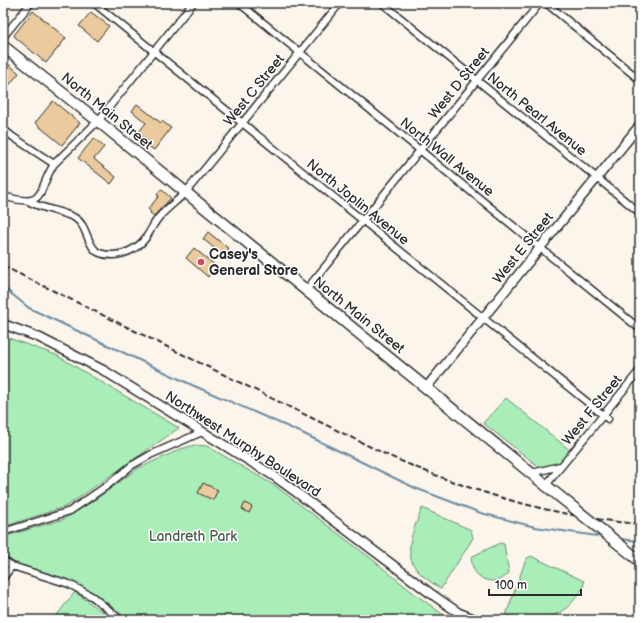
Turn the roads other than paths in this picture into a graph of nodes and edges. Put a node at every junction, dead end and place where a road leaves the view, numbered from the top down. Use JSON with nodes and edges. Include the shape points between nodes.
{"nodes":[{"id":1,"x":31,"y":3,"type":"edge"},
{"id":2,"x":94,"y":3,"type":"edge"},
{"id":3,"x":193,"y":3,"type":"edge"},
{"id":4,"x":239,"y":3,"type":"edge"},
{"id":5,"x":340,"y":3,"type":"edge"},
{"id":6,"x":382,"y":3,"type":"edge"},
{"id":7,"x":540,"y":3,"type":"edge"},
{"id":8,"x":546,"y":3,"type":"edge"},
{"id":9,"x":3,"y":37,"type":"edge"},
{"id":10,"x":3,"y":46,"type":"edge"},
{"id":11,"x":154,"y":52,"type":"junction"},
{"id":12,"x":300,"y":52,"type":"junction"},
{"id":13,"x":476,"y":80,"type":"junction"},
{"id":14,"x":640,"y":80,"type":"edge"},
{"id":15,"x":98,"y":121,"type":"junction"},
{"id":16,"x":242,"y":123,"type":"junction"},
{"id":17,"x":640,"y":125,"type":"edge"},
{"id":18,"x":3,"y":129,"type":"edge"},
{"id":19,"x":420,"y":150,"type":"junction"},
{"id":20,"x":54,"y":164,"type":"junction"},
{"id":21,"x":597,"y":178,"type":"junction"},
{"id":22,"x":186,"y":192,"type":"junction"},
{"id":23,"x":3,"y":196,"type":"edge"},
{"id":24,"x":28,"y":201,"type":"junction"},
{"id":25,"x":640,"y":213,"type":"edge"},
{"id":26,"x":363,"y":221,"type":"junction"},
{"id":27,"x":540,"y":248,"type":"junction"},
{"id":28,"x":306,"y":290,"type":"junction"},
{"id":29,"x":483,"y":318,"type":"junction"},
{"id":30,"x":3,"y":324,"type":"edge"},
{"id":31,"x":640,"y":329,"type":"edge"},
{"id":32,"x":640,"y":370,"type":"edge"},
{"id":33,"x":426,"y":388,"type":"junction"},
{"id":34,"x":605,"y":417,"type":"junction"},
{"id":35,"x":202,"y":432,"type":"junction"},
{"id":36,"x":562,"y":466,"type":"junction"},
{"id":37,"x":532,"y":473,"type":"junction"},
{"id":38,"x":546,"y":485,"type":"junction"},
{"id":39,"x":3,"y":532,"type":"edge"},
{"id":40,"x":3,"y":560,"type":"edge"},
{"id":41,"x":640,"y":561,"type":"edge"},
{"id":42,"x":12,"y":566,"type":"junction"},
{"id":43,"x":3,"y":578,"type":"edge"},
{"id":44,"x":121,"y":620,"type":"edge"},
{"id":45,"x":477,"y":620,"type":"edge"}],
"edges":[{"from":1,"to":9,"type":"street"},
{"from":2,"to":11,"type":"street","name":"North Joplin Avenue"},
{"from":3,"to":11,"type":"street"},
{"from":4,"to":12,"type":"street","name":"North Wall Avenue"},
{"from":5,"to":12,"type":"street","name":"West C Street"},
{"from":6,"to":13,"type":"street","name":"North Pearl Avenue"},
{"from":7,"to":13,"type":"street","name":"West D Street"},
{"from":8,"to":14,"type":"street"},
{"from":10,"to":15,"type":"main road","name":"North Main Street"},
{"from":11,"to":15,"type":"street"},
{"from":11,"to":16,"type":"street","name":"North Joplin Avenue"},
{"from":12,"to":16,"type":"street","name":"West C Street"},
{"from":12,"to":19,"type":"street","name":"North Wall Avenue"},
{"from":13,"to":19,"type":"street","name":"West D Street"},
{"from":13,"to":21,"type":"street","name":"North Pearl Avenue"},
{"from":15,"to":20,"type":"street"},
{"from":15,"to":22,"type":"main road","name":"North Main Street"},
{"from":16,"to":22,"type":"street","name":"West C Street"},
{"from":16,"to":26,"type":"street","name":"North Joplin Avenue"},
{"from":17,"to":21,"type":"street","name":"West E Street"},
{"from":18,"to":20,"type":"street"},
{"from":19,"to":26,"type":"street","name":"West D Street"},
{"from":19,"to":27,"type":"street","name":"North Wall Avenue"},
{"from":20,"to":24,"type":"street","via":[[39,194],[34,200]]},
{"from":21,"to":25,"type":"street","name":"North Pearl Avenue"},
{"from":21,"to":27,"type":"street","name":"West E Street"},
{"from":22,"to":24,"type":"street","name":"West C Street","via":[[157,219],[147,236],[133,249],[120,254],[105,255],[94,248],[86,230],[77,219],[38,207]]},
{"from":22,"to":28,"type":"main road","name":"North Main Street"},
{"from":23,"to":24,"type":"street"},
{"from":26,"to":28,"type":"street","name":"West D Street"},
{"from":26,"to":29,"type":"street","name":"North Joplin Avenue"},
{"from":27,"to":29,"type":"street","name":"West E Street"},
{"from":27,"to":31,"type":"street","name":"North Wall Avenue"},
{"from":28,"to":33,"type":"main road","name":"North Main Street"},
{"from":29,"to":33,"type":"street","name":"West E Street"},
{"from":29,"to":34,"type":"street","name":"North Joplin Avenue"},
{"from":30,"to":35,"type":"street","name":"Northwest Murphy Boulevard","via":[[38,337],[83,359]]},
{"from":32,"to":34,"type":"street","name":"West F Street"},
{"from":33,"to":37,"type":"main road","name":"North Main Street"},
{"from":34,"to":36,"type":"street","name":"West F Street"},
{"from":35,"to":39,"type":"street","via":[[137,462],[70,511]]},
{"from":35,"to":45,"type":"street","name":"Northwest Murphy Boulevard","via":[[274,476],[441,601]]},
{"from":36,"to":37,"type":"street","name":"West F Street"},
{"from":36,"to":38,"type":"street","name":"West F Street"},
{"from":37,"to":38,"type":"main road","name":"North Main Street"},
{"from":38,"to":41,"type":"main road","name":"North Main Street","bridge":true},
{"from":40,"to":42,"type":"street"},
{"from":42,"to":43,"type":"street"},
{"from":42,"to":44,"type":"street","via":[[69,584],[93,597]]}]}
